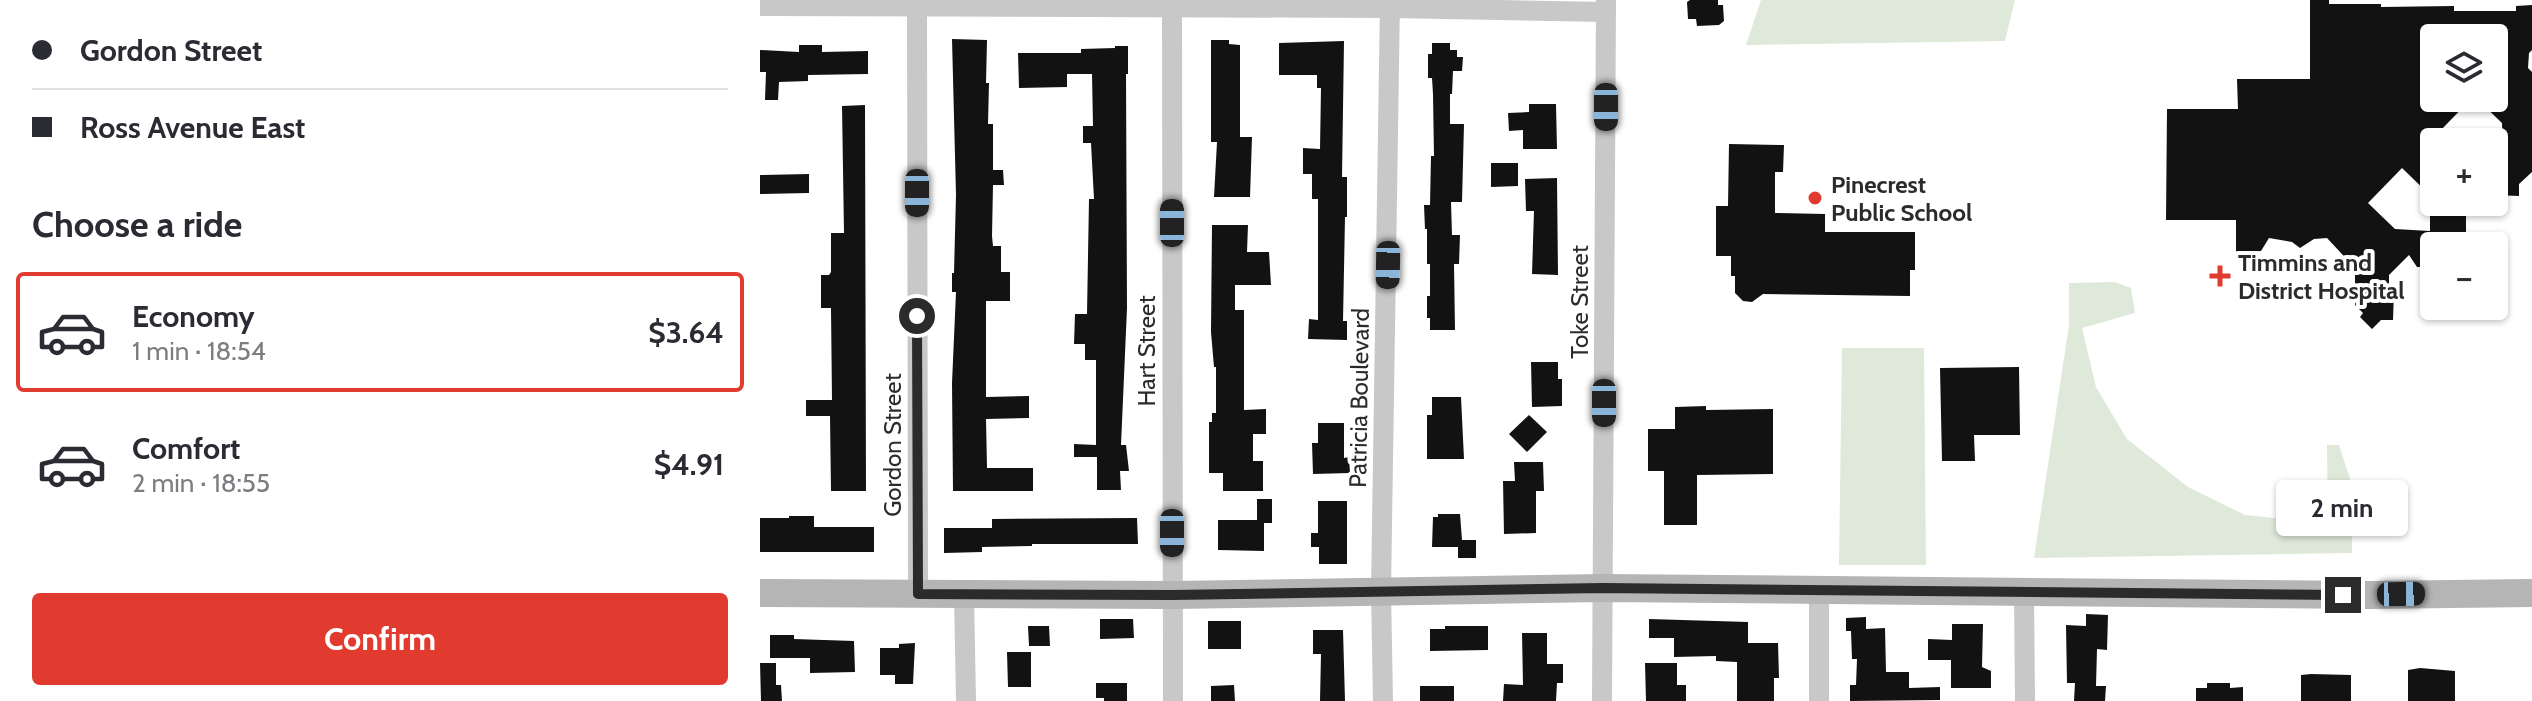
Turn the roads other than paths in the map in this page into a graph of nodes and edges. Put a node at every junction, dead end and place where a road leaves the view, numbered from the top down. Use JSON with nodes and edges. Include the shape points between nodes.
{"nodes":[{"id":1,"x":1172,"y":3,"type":"edge"},
{"id":2,"x":1390,"y":4,"type":"edge"},
{"id":3,"x":760,"y":6,"type":"edge"},
{"id":4,"x":1606,"y":6,"type":"edge"},
{"id":5,"x":917,"y":7,"type":"junction"},
{"id":6,"x":1603,"y":588,"type":"junction"},
{"id":7,"x":1819,"y":590,"type":"junction"},
{"id":8,"x":1381,"y":591,"type":"junction"},
{"id":9,"x":2024,"y":592,"type":"junction"},
{"id":10,"x":760,"y":593,"type":"edge"},
{"id":11,"x":2532,"y":593,"type":"edge"},
{"id":12,"x":918,"y":594,"type":"junction"},
{"id":13,"x":964,"y":594,"type":"junction"},
{"id":14,"x":1172,"y":595,"type":"junction"},
{"id":15,"x":966,"y":701,"type":"edge"},
{"id":16,"x":1173,"y":701,"type":"edge"},
{"id":17,"x":1383,"y":701,"type":"edge"},
{"id":18,"x":1602,"y":701,"type":"edge"},
{"id":19,"x":1819,"y":701,"type":"edge"},
{"id":20,"x":2025,"y":701,"type":"edge"}],
"edges":[{"from":1,"to":2,"type":"street"},
{"from":1,"to":5,"type":"street"},
{"from":1,"to":14,"type":"street","name":"Hart Street"},
{"from":2,"to":4,"type":"street"},
{"from":2,"to":8,"type":"street","name":"Patricia Boulevard"},
{"from":3,"to":5,"type":"street"},
{"from":4,"to":6,"type":"street","name":"Toke Street"},
{"from":5,"to":12,"type":"street","name":"Gordon Street"},
{"from":6,"to":7,"type":"main road"},
{"from":6,"to":8,"type":"main road"},
{"from":6,"to":18,"type":"street","name":"Toke Street"},
{"from":7,"to":9,"type":"main road"},
{"from":7,"to":19,"type":"street"},
{"from":8,"to":14,"type":"main road"},
{"from":8,"to":17,"type":"street","name":"Patricia Boulevard"},
{"from":9,"to":11,"type":"main road"},
{"from":9,"to":20,"type":"street"},
{"from":10,"to":12,"type":"main road"},
{"from":12,"to":13,"type":"main road"},
{"from":13,"to":14,"type":"main road"},
{"from":13,"to":15,"type":"street"},
{"from":14,"to":16,"type":"street","name":"Hart Street"}]}
